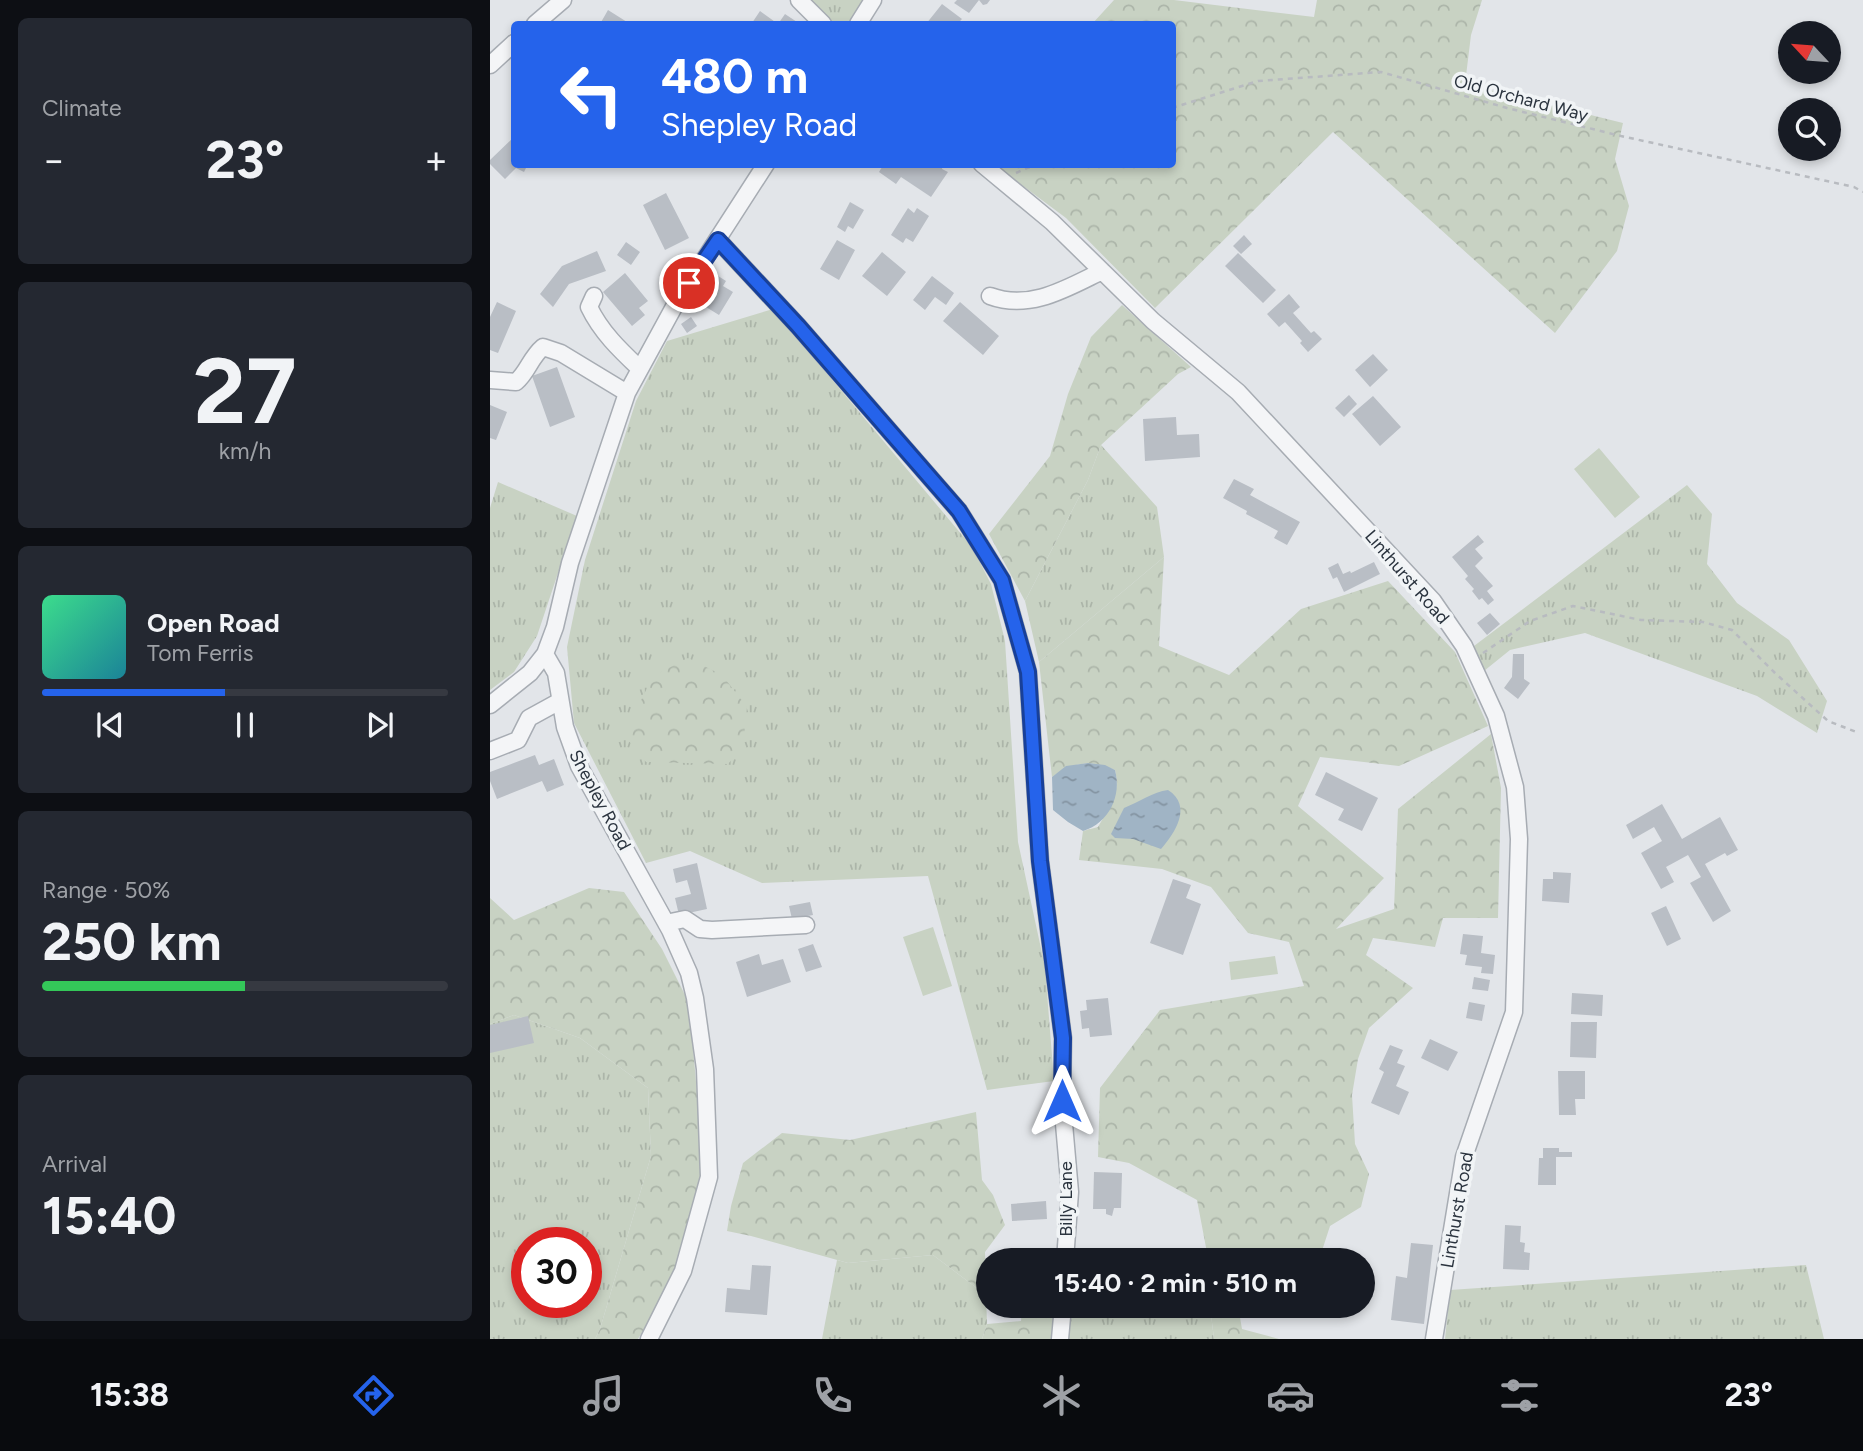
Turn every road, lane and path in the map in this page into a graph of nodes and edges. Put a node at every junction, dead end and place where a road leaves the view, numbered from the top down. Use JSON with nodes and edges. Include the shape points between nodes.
{"nodes":[{"id":1,"x":563,"y":0,"type":"edge"},
{"id":2,"x":799,"y":0,"type":"edge"},
{"id":3,"x":873,"y":0,"type":"edge"},
{"id":4,"x":544,"y":21,"type":"edge"},
{"id":5,"x":820,"y":21,"type":"edge"},
{"id":6,"x":860,"y":21,"type":"edge"},
{"id":7,"x":511,"y":46,"type":"edge"},
{"id":8,"x":490,"y":65,"type":"edge"},
{"id":9,"x":1176,"y":107,"type":"edge"},
{"id":10,"x":763,"y":168,"type":"edge"},
{"id":11,"x":987,"y":168,"type":"edge"},
{"id":12,"x":1027,"y":168,"type":"edge"},
{"id":13,"x":1002,"y":179,"type":"junction"},
{"id":14,"x":1863,"y":192,"type":"edge"},
{"id":15,"x":718,"y":240,"type":"junction"},
{"id":16,"x":1102,"y":271,"type":"junction"},
{"id":17,"x":594,"y":296,"type":"dead end"},
{"id":18,"x":990,"y":296,"type":"dead end"},
{"id":19,"x":639,"y":368,"type":"junction"},
{"id":20,"x":490,"y":380,"type":"edge"},
{"id":21,"x":626,"y":394,"type":"junction"},
{"id":22,"x":545,"y":654,"type":"junction"},
{"id":23,"x":1472,"y":660,"type":"junction"},
{"id":24,"x":560,"y":701,"type":"junction"},
{"id":25,"x":490,"y":705,"type":"edge"},
{"id":26,"x":1859,"y":733,"type":"dead end"},
{"id":27,"x":490,"y":751,"type":"edge"},
{"id":28,"x":666,"y":923,"type":"junction"},
{"id":29,"x":806,"y":925,"type":"dead end"},
{"id":30,"x":1066,"y":1248,"type":"edge"},
{"id":31,"x":1062,"y":1318,"type":"edge"},
{"id":32,"x":649,"y":1339,"type":"edge"},
{"id":33,"x":1060,"y":1339,"type":"edge"},
{"id":34,"x":1434,"y":1339,"type":"edge"}],
"edges":[{"from":1,"to":4,"type":"street"},
{"from":2,"to":5,"type":"street"},
{"from":3,"to":6,"type":"street"},
{"from":7,"to":8,"type":"street"},
{"from":9,"to":14,"type":"path","name":"Old Orchard Way","via":[[1258,81],[1381,72],[1507,108]]},
{"from":10,"to":15,"type":"street"},
{"from":11,"to":13,"type":"street","name":"Linthurst Road"},
{"from":12,"to":13,"type":"path"},
{"from":13,"to":16,"type":"street","name":"Linthurst Road"},
{"from":15,"to":19,"type":"street"},
{"from":15,"to":30,"type":"street","name":"Billy Lane","via":[[959,511],[1002,580],[1028,672],[1040,861],[1063,1038],[1062,1101],[1070,1192]]},
{"from":16,"to":18,"type":"street","via":[[1052,296],[1012,301]]},
{"from":16,"to":23,"type":"street","name":"Linthurst Road","via":[[1238,392],[1433,601]]},
{"from":17,"to":19,"type":"street","via":[[589,307],[593,316],[611,342]]},
{"from":19,"to":21,"type":"street"},
{"from":20,"to":21,"type":"street","via":[[516,382],[543,347],[561,353]]},
{"from":21,"to":22,"type":"street"},
{"from":22,"to":24,"type":"street","name":"Shepley Road","via":[[556,673]]},
{"from":22,"to":25,"type":"street","via":[[530,673]]},
{"from":23,"to":26,"type":"path","via":[[1530,621],[1573,606],[1641,620],[1703,622],[1732,630],[1828,721]]},
{"from":23,"to":34,"type":"street","name":"Linthurst Road","via":[[1496,716],[1515,787],[1519,838],[1514,1012],[1464,1157]]},
{"from":24,"to":27,"type":"street","via":[[529,719],[518,740]]},
{"from":24,"to":28,"type":"street","name":"Shepley Road","via":[[579,766]]},
{"from":28,"to":29,"type":"street","via":[[685,919],[700,929],[712,930]]},
{"from":28,"to":32,"type":"street","name":"Shepley Road","via":[[689,972],[695,998],[705,1069],[709,1177],[683,1271]]},
{"from":31,"to":33,"type":"street"}]}
